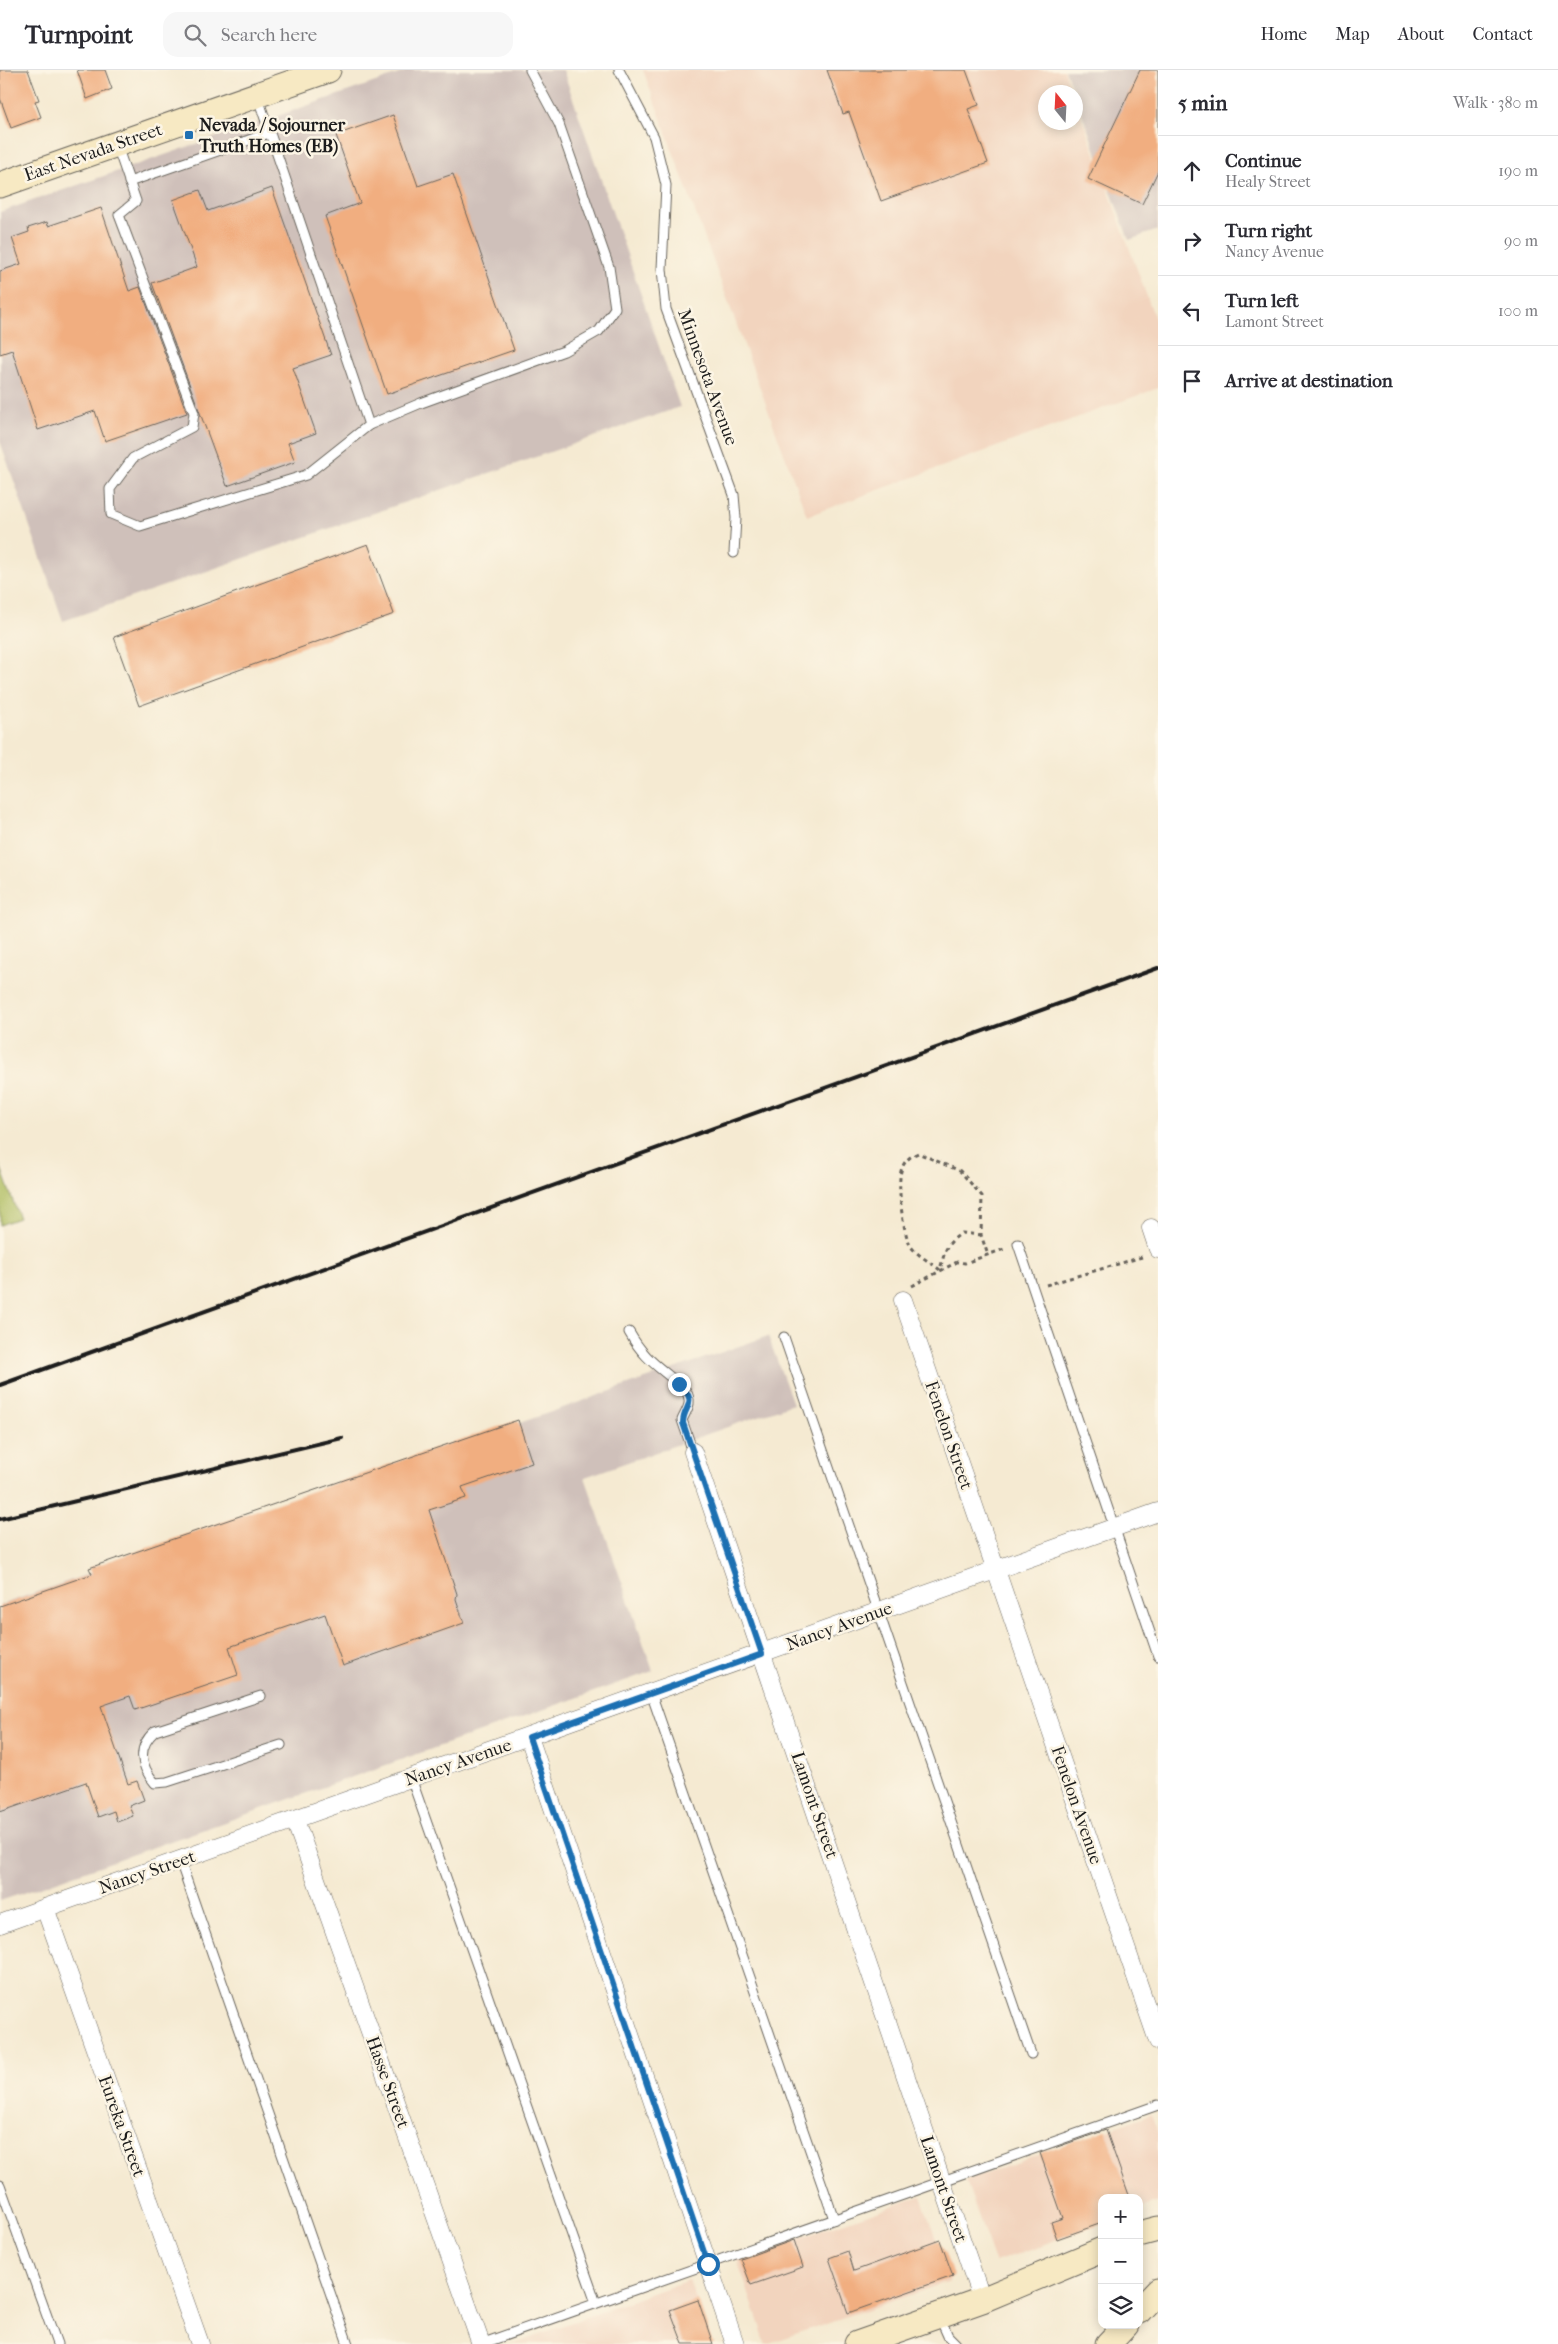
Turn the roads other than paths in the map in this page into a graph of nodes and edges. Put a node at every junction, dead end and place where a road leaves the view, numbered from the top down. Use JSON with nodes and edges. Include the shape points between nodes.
{"nodes":[{"id":1,"x":328,"y":70,"type":"edge"},
{"id":2,"x":530,"y":70,"type":"edge"},
{"id":3,"x":619,"y":70,"type":"edge"},
{"id":4,"x":257,"y":95,"type":"junction"},
{"id":5,"x":270,"y":133,"type":"junction"},
{"id":6,"x":116,"y":144,"type":"junction"},
{"id":7,"x":129,"y":182,"type":"junction"},
{"id":8,"x":0,"y":185,"type":"edge"},
{"id":9,"x":369,"y":425,"type":"junction"},
{"id":10,"x":734,"y":552,"type":"dead end"},
{"id":11,"x":1151,"y":1228,"type":"dead end"},
{"id":12,"x":1018,"y":1244,"type":"road end"},
{"id":13,"x":1158,"y":1249,"type":"edge"},
{"id":14,"x":904,"y":1300,"type":"road end"},
{"id":15,"x":629,"y":1332,"type":"dead end"},
{"id":16,"x":784,"y":1337,"type":"dead end"},
{"id":17,"x":693,"y":1452,"type":"joint"},
{"id":18,"x":1158,"y":1512,"type":"edge"},
{"id":19,"x":1116,"y":1527,"type":"junction"},
{"id":20,"x":995,"y":1570,"type":"junction"},
{"id":21,"x":878,"y":1612,"type":"junction"},
{"id":22,"x":762,"y":1654,"type":"junction"},
{"id":23,"x":1158,"y":1656,"type":"edge"},
{"id":24,"x":651,"y":1694,"type":"junction"},
{"id":25,"x":261,"y":1696,"type":"dead end"},
{"id":26,"x":529,"y":1737,"type":"junction"},
{"id":27,"x":281,"y":1745,"type":"dead end"},
{"id":28,"x":411,"y":1778,"type":"junction"},
{"id":29,"x":294,"y":1820,"type":"junction"},
{"id":30,"x":180,"y":1861,"type":"junction"},
{"id":31,"x":45,"y":1908,"type":"junction"},
{"id":32,"x":0,"y":1924,"type":"edge"},
{"id":33,"x":1158,"y":2041,"type":"edge"},
{"id":34,"x":1031,"y":2054,"type":"dead end"},
{"id":35,"x":1158,"y":2105,"type":"edge"},
{"id":36,"x":942,"y":2181,"type":"junction"},
{"id":37,"x":0,"y":2185,"type":"edge"},
{"id":38,"x":834,"y":2219,"type":"junction"},
{"id":39,"x":1158,"y":2230,"type":"edge"},
{"id":40,"x":1143,"y":2233,"type":"edge"},
{"id":41,"x":1098,"y":2252,"type":"edge"},
{"id":42,"x":708,"y":2264,"type":"junction"},
{"id":43,"x":1158,"y":2291,"type":"edge"},
{"id":44,"x":982,"y":2300,"type":"junction"},
{"id":45,"x":596,"y":2303,"type":"junction"},
{"id":46,"x":1143,"y":2307,"type":"edge"},
{"id":47,"x":939,"y":2315,"type":"junction"},
{"id":48,"x":1122,"y":2329,"type":"edge"},
{"id":49,"x":57,"y":2344,"type":"edge"},
{"id":50,"x":200,"y":2344,"type":"edge"},
{"id":51,"x":348,"y":2344,"type":"edge"},
{"id":52,"x":481,"y":2344,"type":"edge"},
{"id":53,"x":735,"y":2344,"type":"edge"},
{"id":54,"x":857,"y":2344,"type":"edge"},
{"id":55,"x":956,"y":2344,"type":"edge"},
{"id":56,"x":1108,"y":2344,"type":"edge"}],
"edges":[{"from":1,"to":4,"type":"street","name":"East Nevada Street"},
{"from":2,"to":9,"type":"lane","via":[[562,133],[609,268],[615,308],[599,331],[564,351]]},
{"from":3,"to":10,"type":"lane","name":"Minnesota Avenue","via":[[654,136],[666,185],[662,269],[666,309],[734,495]]},
{"from":4,"to":5,"type":"lane"},
{"from":4,"to":6,"type":"street","name":"East Nevada Street"},
{"from":5,"to":7,"type":"lane"},
{"from":5,"to":9,"type":"lane"},
{"from":6,"to":7,"type":"lane"},
{"from":6,"to":8,"type":"street","name":"East Nevada Street"},
{"from":7,"to":9,"type":"lane","via":[[136,201],[119,215],[194,413],[192,426],[133,458],[110,488],[111,514],[140,526],[306,475]]},
{"from":11,"to":13,"type":"street"},
{"from":12,"to":19,"type":"lane"},
{"from":14,"to":20,"type":"street","name":"Fenelon Street"},
{"from":15,"to":17,"type":"lane","name":"Lamont Street","via":[[655,1367],[689,1396],[689,1408],[682,1420]]},
{"from":16,"to":21,"type":"lane"},
{"from":17,"to":22,"type":"street","name":"Lamont Street"},
{"from":18,"to":19,"type":"street","name":"Nancy Avenue"},
{"from":19,"to":20,"type":"street","name":"Nancy Avenue"},
{"from":19,"to":23,"type":"lane"},
{"from":20,"to":21,"type":"street","name":"Nancy Avenue"},
{"from":20,"to":33,"type":"street","name":"Fenelon Avenue"},
{"from":21,"to":22,"type":"street","name":"Nancy Avenue"},
{"from":21,"to":34,"type":"lane"},
{"from":22,"to":24,"type":"street","name":"Nancy Avenue"},
{"from":22,"to":36,"type":"street","name":"Lamont Street"},
{"from":24,"to":26,"type":"street","name":"Nancy Avenue"},
{"from":24,"to":38,"type":"lane"},
{"from":25,"to":27,"type":"lane","via":[[155,1731],[142,1748],[142,1761],[155,1782],[167,1782]]},
{"from":26,"to":28,"type":"street","name":"Nancy Avenue"},
{"from":26,"to":42,"type":"street"},
{"from":28,"to":29,"type":"street","name":"Nancy Avenue"},
{"from":28,"to":45,"type":"lane"},
{"from":29,"to":30,"type":"street","name":"Nancy Street"},
{"from":29,"to":52,"type":"street","name":"Hasse Street"},
{"from":30,"to":31,"type":"street","name":"Nancy Street"},
{"from":30,"to":51,"type":"lane"},
{"from":31,"to":32,"type":"street","name":"Nancy Street"},
{"from":31,"to":50,"type":"street","name":"Eureka Street"},
{"from":35,"to":36,"type":"lane"},
{"from":36,"to":38,"type":"lane"},
{"from":36,"to":44,"type":"street","name":"Lamont Street"},
{"from":37,"to":49,"type":"lane"},
{"from":38,"to":42,"type":"lane"},
{"from":39,"to":40,"type":"street"},
{"from":41,"to":44,"type":"street"},
{"from":42,"to":45,"type":"lane"},
{"from":42,"to":53,"type":"street"},
{"from":43,"to":46,"type":"street"},
{"from":44,"to":47,"type":"street"},
{"from":45,"to":52,"type":"lane"},
{"from":47,"to":54,"type":"street"},
{"from":47,"to":55,"type":"lane","via":[[948,2336]]},
{"from":48,"to":56,"type":"street"}]}
